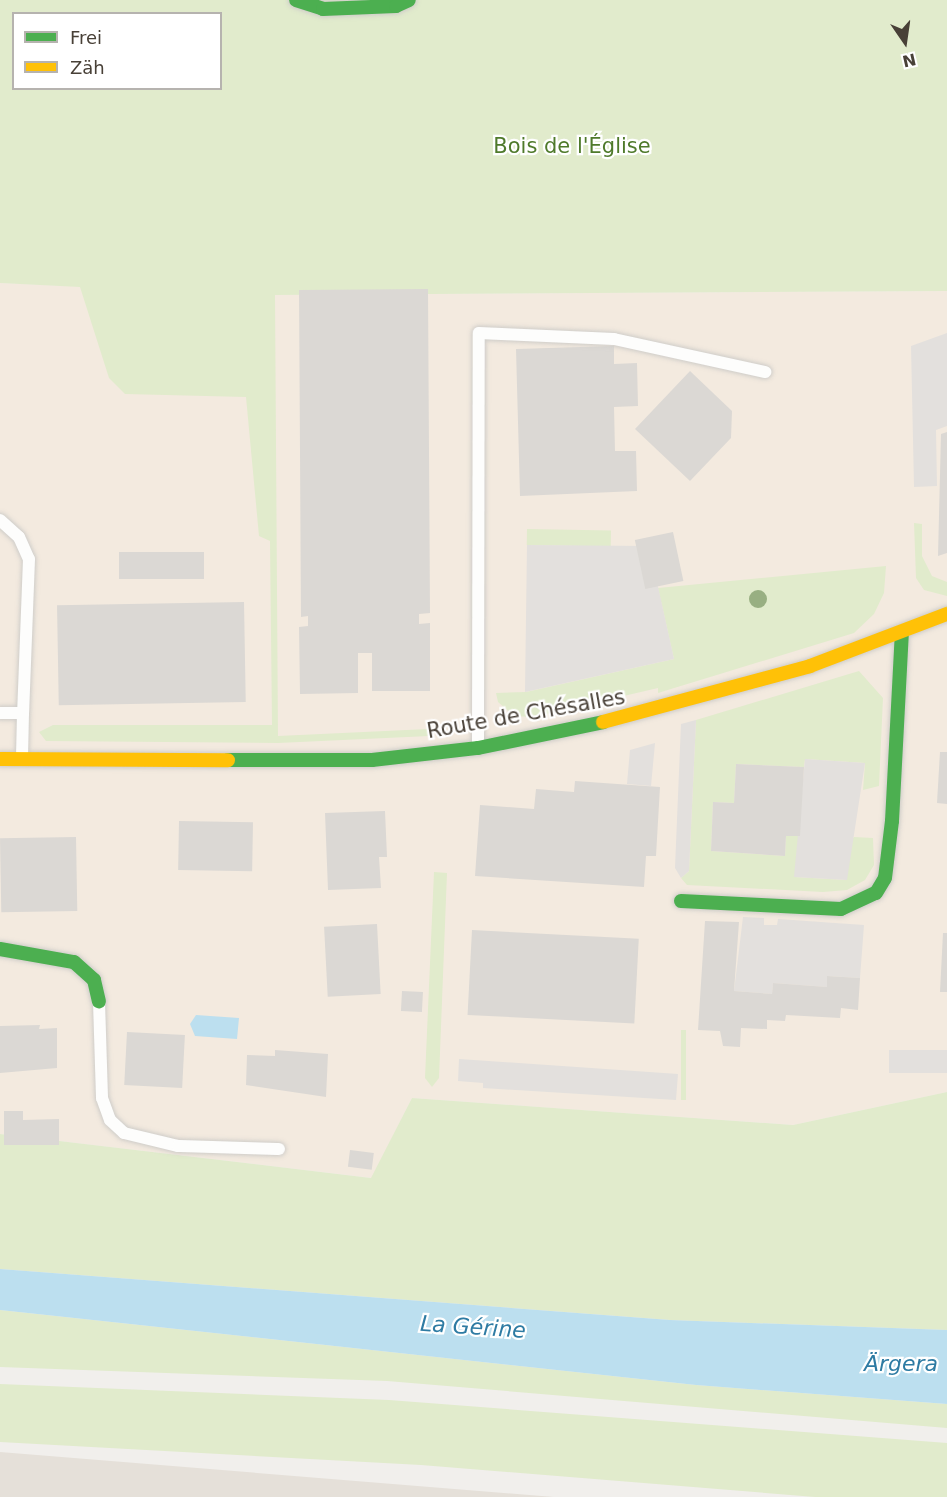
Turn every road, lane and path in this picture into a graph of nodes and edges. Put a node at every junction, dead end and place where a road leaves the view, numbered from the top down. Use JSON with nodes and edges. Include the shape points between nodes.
{"nodes":[{"id":1,"x":296,"y":0,"type":"edge"},
{"id":2,"x":409,"y":0,"type":"edge"},
{"id":3,"x":765,"y":372,"type":"dead end"},
{"id":4,"x":0,"y":520,"type":"edge"},
{"id":5,"x":947,"y":614,"type":"edge"},
{"id":6,"x":902,"y":632,"type":"junction"},
{"id":7,"x":0,"y":713,"type":"edge"},
{"id":8,"x":24,"y":713,"type":"junction"},
{"id":9,"x":478,"y":748,"type":"junction"},
{"id":10,"x":0,"y":759,"type":"edge"},
{"id":11,"x":22,"y":759,"type":"junction"},
{"id":12,"x":681,"y":901,"type":"dead end"},
{"id":13,"x":0,"y":949,"type":"edge"},
{"id":14,"x":99,"y":1001,"type":"joint"},
{"id":15,"x":279,"y":1149,"type":"dead end"}],
"edges":[{"from":1,"to":2,"type":"street","via":[[323,9],[396,6]]},
{"from":3,"to":9,"type":"lane","via":[[614,339],[478,333]]},
{"from":4,"to":8,"type":"lane","via":[[19,537],[30,559]]},
{"from":5,"to":6,"type":"street","name":"Route de Chésalles"},
{"from":6,"to":9,"type":"street","name":"Route de Chésalles","via":[[672,707]]},
{"from":6,"to":12,"type":"street","via":[[892,821],[885,878],[876,893],[840,909]]},
{"from":7,"to":8,"type":"lane"},
{"from":8,"to":11,"type":"lane"},
{"from":9,"to":11,"type":"street","name":"Route de Chésalles","via":[[372,760]]},
{"from":10,"to":11,"type":"street","name":"Route de Chésalles"},
{"from":13,"to":14,"type":"street","via":[[74,962],[94,980]]},
{"from":14,"to":15,"type":"lane","via":[[102,1098],[110,1120],[124,1133],[178,1146]]}]}
